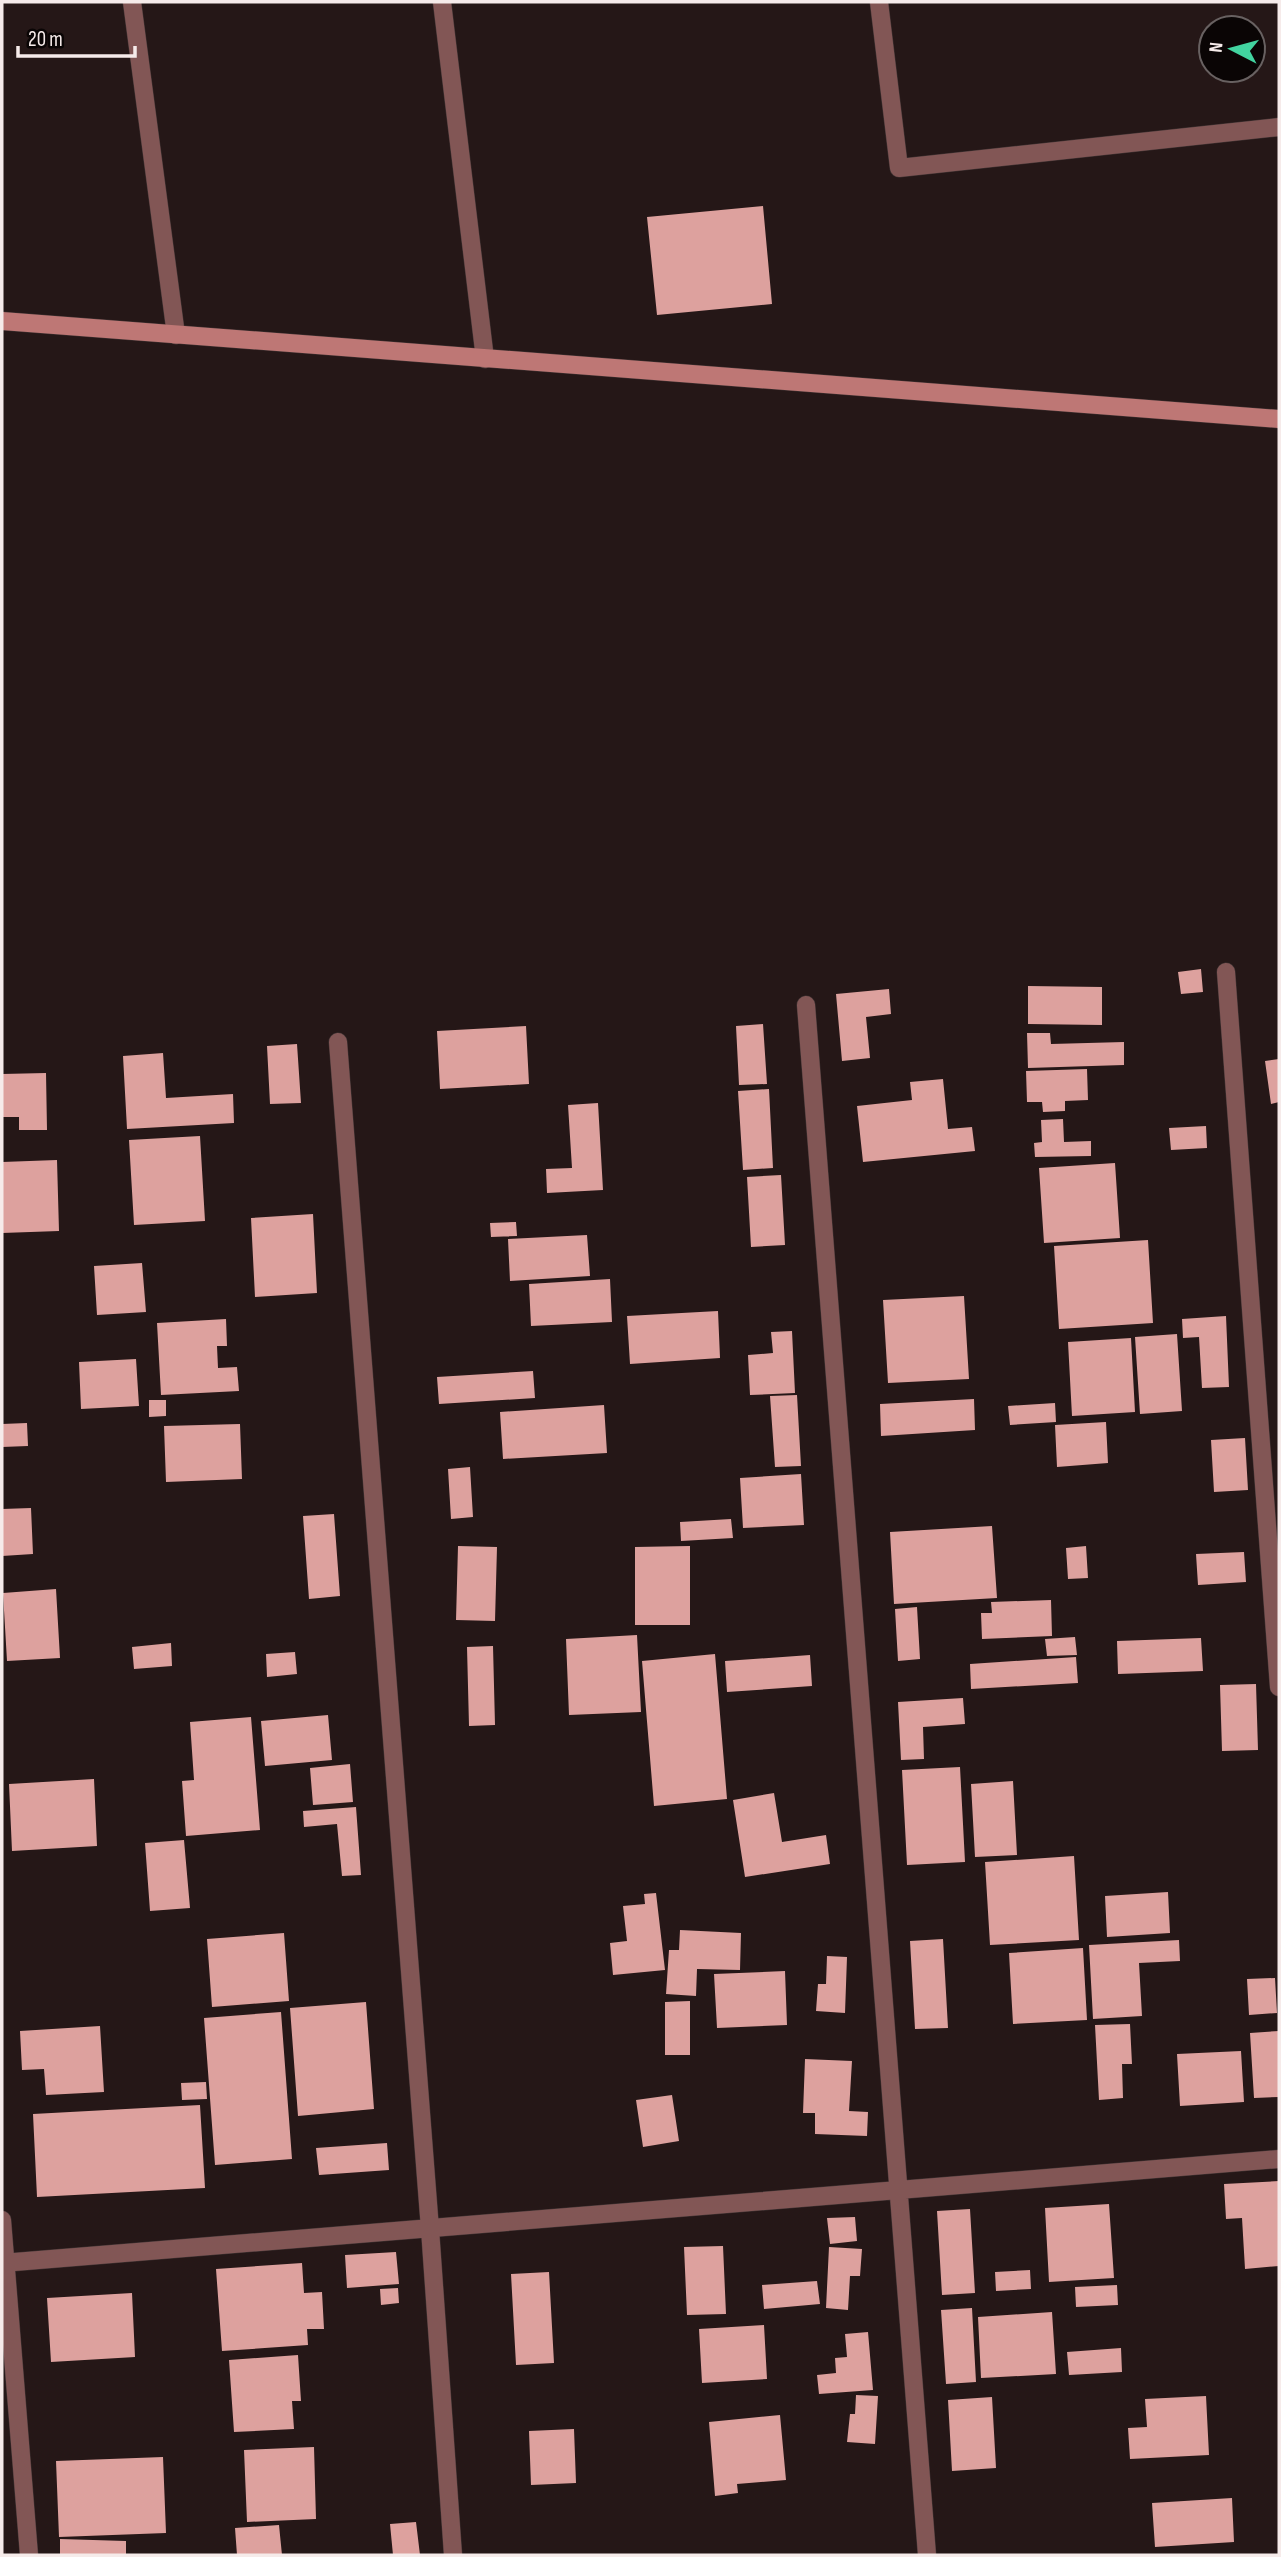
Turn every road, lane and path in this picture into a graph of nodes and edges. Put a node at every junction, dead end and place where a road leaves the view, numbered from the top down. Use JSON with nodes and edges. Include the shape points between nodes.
{"nodes":[{"id":1,"x":132,"y":2,"type":"edge"},
{"id":2,"x":442,"y":2,"type":"edge"},
{"id":3,"x":879,"y":2,"type":"edge"},
{"id":4,"x":1279,"y":127,"type":"edge"},
{"id":5,"x":2,"y":321,"type":"edge"},
{"id":6,"x":176,"y":335,"type":"junction"},
{"id":7,"x":485,"y":359,"type":"junction"},
{"id":8,"x":1279,"y":419,"type":"edge"},
{"id":9,"x":1226,"y":972,"type":"dead end"},
{"id":10,"x":806,"y":1005,"type":"dead end"},
{"id":11,"x":338,"y":1042,"type":"dead end"},
{"id":12,"x":1279,"y":1687,"type":"edge"},
{"id":13,"x":1279,"y":2159,"type":"edge"},
{"id":14,"x":899,"y":2190,"type":"junction"},
{"id":15,"x":2,"y":2220,"type":"edge"},
{"id":16,"x":430,"y":2229,"type":"junction"},
{"id":17,"x":4,"y":2263,"type":"edge"},
{"id":18,"x":29,"y":2555,"type":"edge"},
{"id":19,"x":453,"y":2555,"type":"edge"},
{"id":20,"x":927,"y":2555,"type":"edge"}],
"edges":[{"from":1,"to":6,"type":"street"},
{"from":2,"to":7,"type":"street"},
{"from":3,"to":4,"type":"street","via":[[899,168]]},
{"from":5,"to":6,"type":"street"},
{"from":6,"to":7,"type":"street"},
{"from":7,"to":8,"type":"street"},
{"from":9,"to":12,"type":"street"},
{"from":10,"to":14,"type":"street"},
{"from":11,"to":16,"type":"street"},
{"from":13,"to":14,"type":"street"},
{"from":14,"to":16,"type":"street"},
{"from":14,"to":20,"type":"street"},
{"from":15,"to":17,"type":"street"},
{"from":16,"to":17,"type":"street"},
{"from":16,"to":19,"type":"street"},
{"from":17,"to":18,"type":"street"}]}
